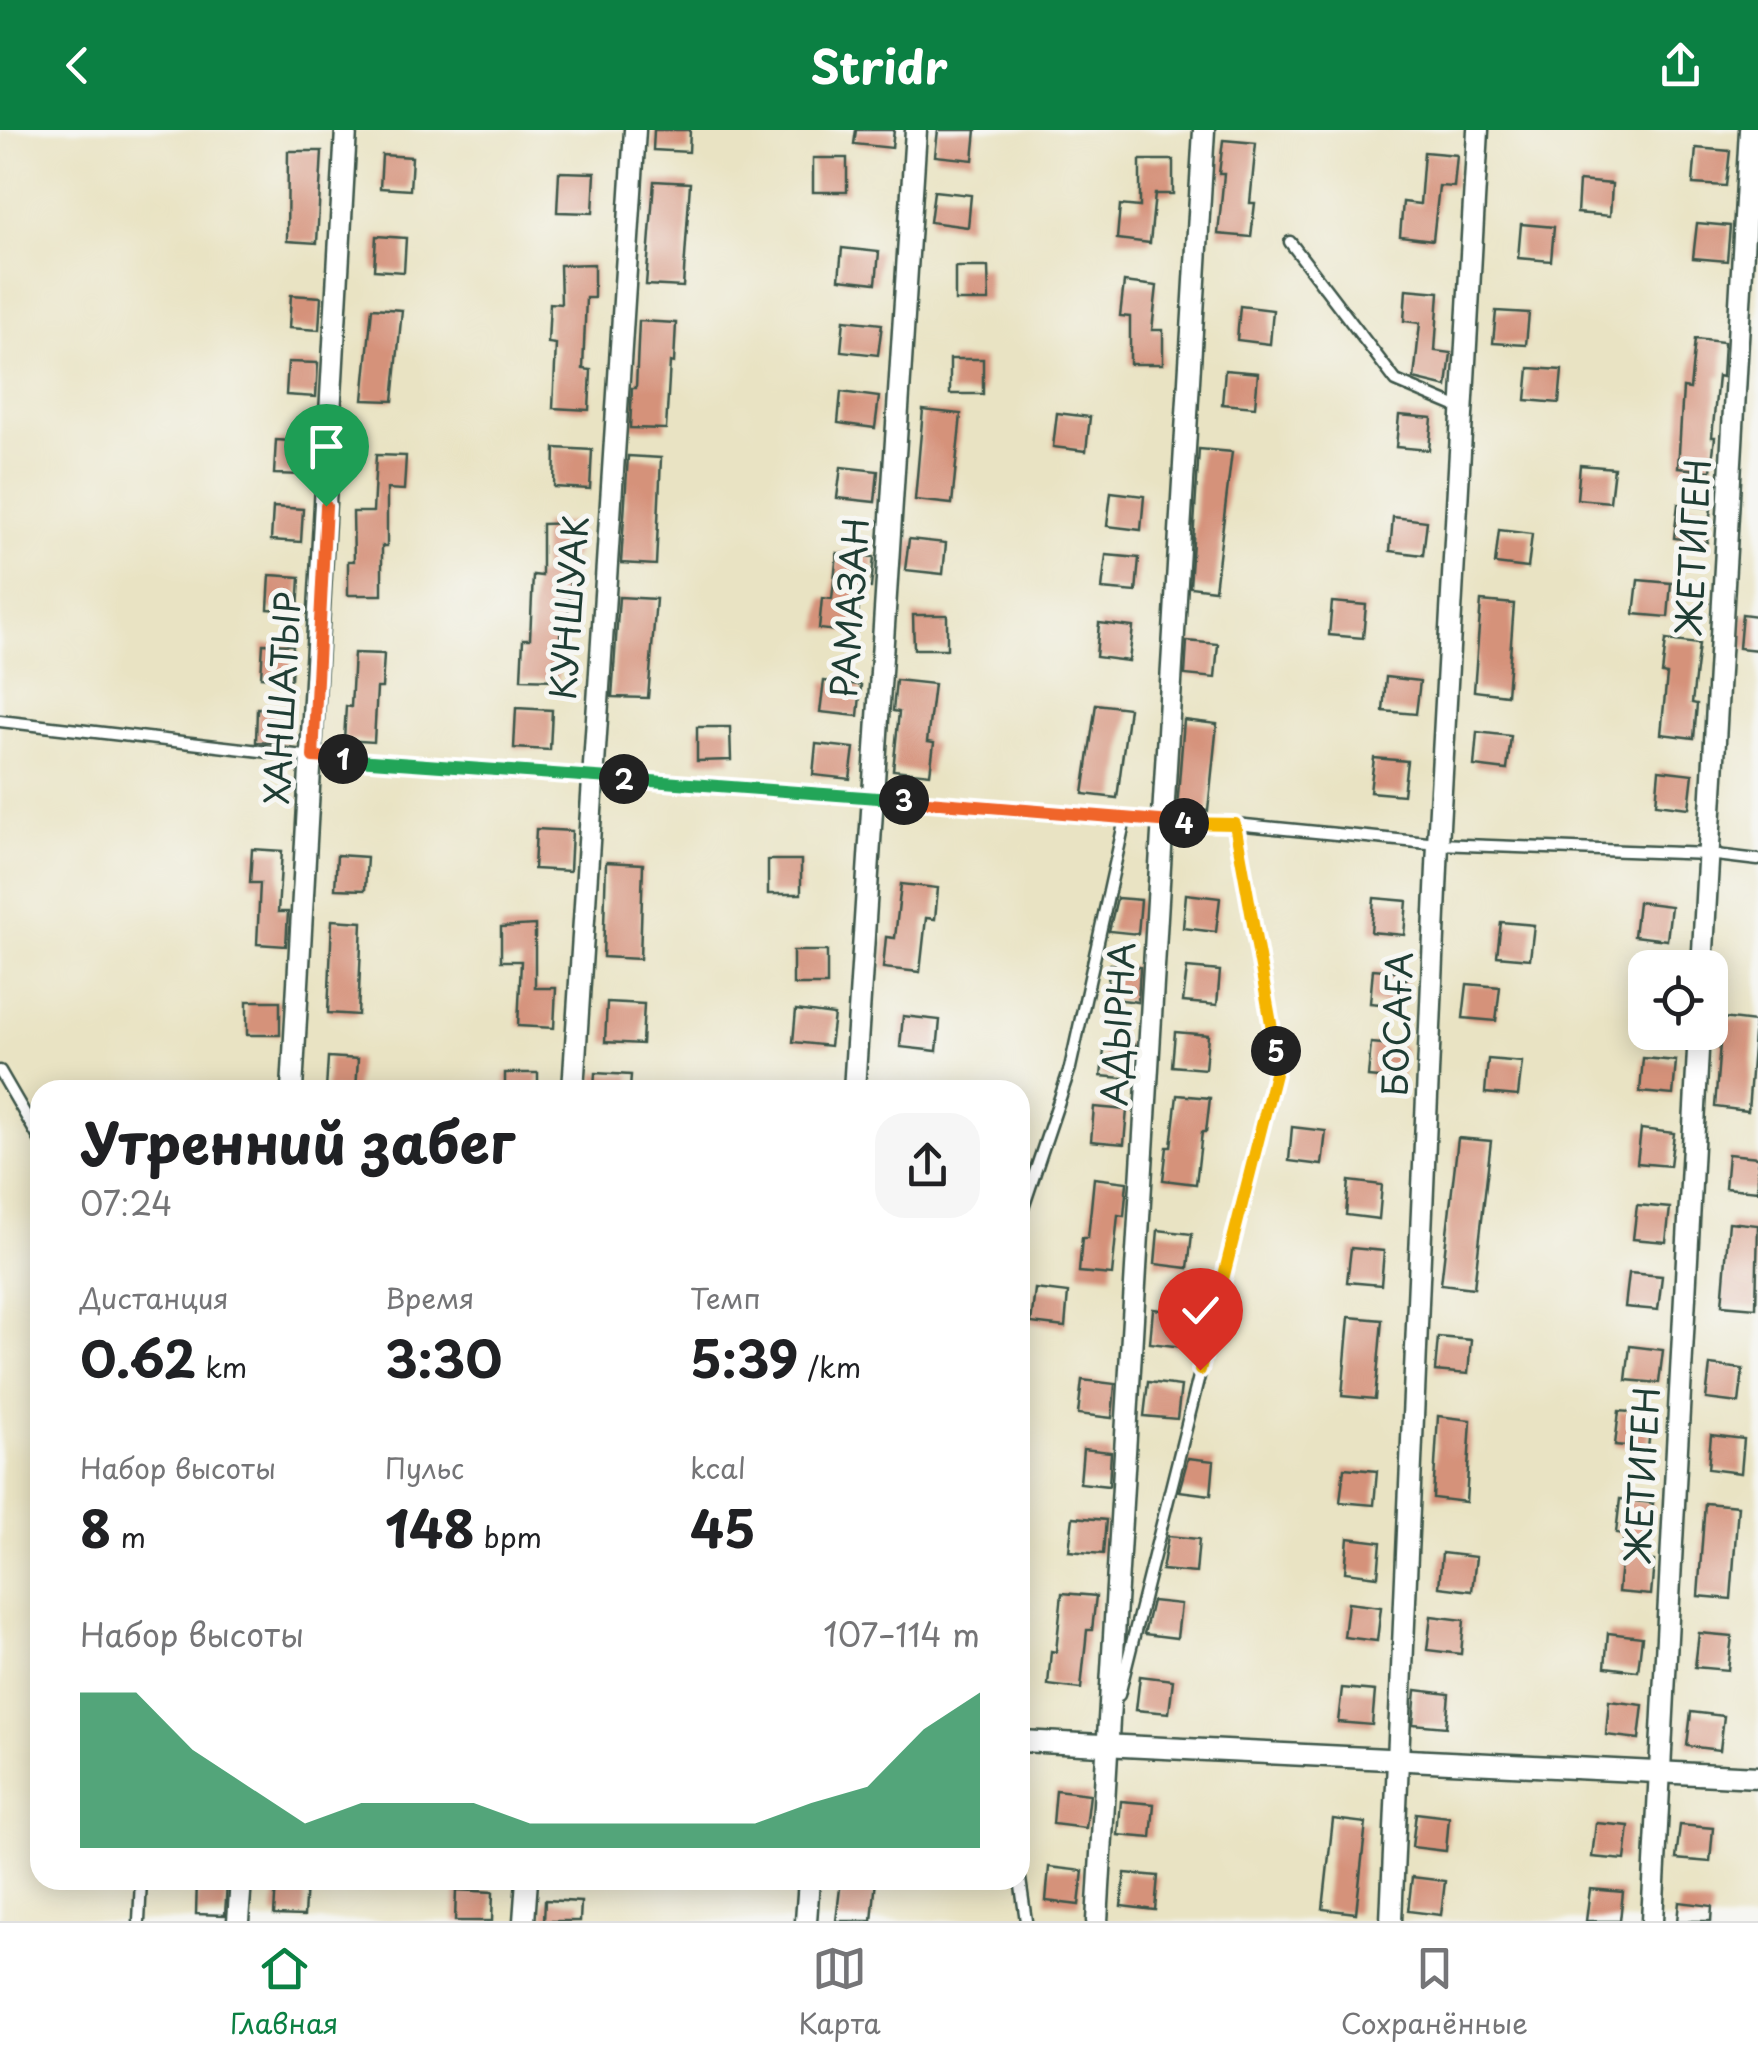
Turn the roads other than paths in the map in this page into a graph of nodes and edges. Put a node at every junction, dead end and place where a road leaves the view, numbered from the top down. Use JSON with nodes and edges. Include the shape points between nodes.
{"nodes":[{"id":1,"x":346,"y":130,"type":"edge"},
{"id":2,"x":635,"y":130,"type":"edge"},
{"id":3,"x":916,"y":130,"type":"edge"},
{"id":4,"x":1204,"y":130,"type":"edge"},
{"id":5,"x":1478,"y":130,"type":"edge"},
{"id":6,"x":1750,"y":130,"type":"edge"},
{"id":7,"x":1290,"y":242,"type":"dead end"},
{"id":8,"x":1462,"y":409,"type":"junction"},
{"id":9,"x":0,"y":721,"type":"edge"},
{"id":10,"x":313,"y":757,"type":"junction"},
{"id":11,"x":591,"y":777,"type":"junction"},
{"id":12,"x":872,"y":797,"type":"junction"},
{"id":13,"x":1125,"y":819,"type":"junction"},
{"id":14,"x":1164,"y":822,"type":"junction"},
{"id":15,"x":1235,"y":824,"type":"junction"},
{"id":16,"x":1438,"y":844,"type":"junction"},
{"id":17,"x":1708,"y":854,"type":"junction"},
{"id":18,"x":1758,"y":860,"type":"edge"},
{"id":19,"x":1703,"y":950,"type":"edge"},
{"id":20,"x":1698,"y":1050,"type":"edge"},
{"id":21,"x":0,"y":1071,"type":"edge"},
{"id":22,"x":293,"y":1080,"type":"edge"},
{"id":23,"x":574,"y":1080,"type":"edge"},
{"id":24,"x":855,"y":1080,"type":"edge"},
{"id":25,"x":30,"y":1123,"type":"edge"},
{"id":26,"x":1030,"y":1187,"type":"edge"},
{"id":27,"x":1030,"y":1741,"type":"edge"},
{"id":28,"x":1108,"y":1741,"type":"junction"},
{"id":29,"x":1398,"y":1759,"type":"junction"},
{"id":30,"x":1660,"y":1772,"type":"junction"},
{"id":31,"x":1758,"y":1777,"type":"edge"},
{"id":32,"x":141,"y":1890,"type":"edge"},
{"id":33,"x":240,"y":1890,"type":"edge"},
{"id":34,"x":526,"y":1890,"type":"edge"},
{"id":35,"x":808,"y":1890,"type":"edge"},
{"id":36,"x":1022,"y":1890,"type":"edge"},
{"id":37,"x":139,"y":1921,"type":"edge"},
{"id":38,"x":238,"y":1921,"type":"edge"},
{"id":39,"x":524,"y":1921,"type":"edge"},
{"id":40,"x":806,"y":1921,"type":"edge"},
{"id":41,"x":1026,"y":1921,"type":"edge"},
{"id":42,"x":1097,"y":1921,"type":"edge"},
{"id":43,"x":1391,"y":1921,"type":"edge"},
{"id":44,"x":1652,"y":1921,"type":"edge"}],
"edges":[{"from":1,"to":10,"type":"street","name":"ХАНШАТЫР"},
{"from":2,"to":11,"type":"street","name":"КУНШУАК"},
{"from":3,"to":12,"type":"street","name":"РАМАЗАН"},
{"from":4,"to":14,"type":"street","name":"АДЫРНА"},
{"from":5,"to":8,"type":"street","name":"БОСАҒА"},
{"from":6,"to":17,"type":"street","name":"ЖЕТИГЕН"},
{"from":7,"to":8,"type":"lane","via":[[1396,381]]},
{"from":8,"to":16,"type":"street","name":"БОСАҒА"},
{"from":9,"to":10,"type":"lane"},
{"from":10,"to":11,"type":"lane"},
{"from":10,"to":22,"type":"street","name":"ХАНШАТЫР"},
{"from":11,"to":12,"type":"lane"},
{"from":11,"to":23,"type":"street","name":"КУНШУАК"},
{"from":12,"to":13,"type":"lane"},
{"from":12,"to":24,"type":"street","name":"РАМАЗАН"},
{"from":13,"to":14,"type":"lane"},
{"from":13,"to":26,"type":"lane","via":[[1070,1068]]},
{"from":14,"to":15,"type":"lane"},
{"from":14,"to":28,"type":"street","name":"АДЫРНА"},
{"from":15,"to":16,"type":"lane"},
{"from":15,"to":28,"type":"lane","via":[[1278,1062]]},
{"from":16,"to":17,"type":"lane"},
{"from":16,"to":29,"type":"street","name":"БОСАҒА"},
{"from":17,"to":18,"type":"lane"},
{"from":17,"to":19,"type":"street","name":"ЖЕТИГЕН"},
{"from":20,"to":30,"type":"street","name":"ЖЕТИГЕН"},
{"from":21,"to":25,"type":"lane"},
{"from":27,"to":28,"type":"street"},
{"from":28,"to":29,"type":"street"},
{"from":28,"to":42,"type":"street","name":"АДЫРНА"},
{"from":29,"to":30,"type":"street"},
{"from":29,"to":43,"type":"street","name":"БОСАҒА"},
{"from":30,"to":31,"type":"street"},
{"from":30,"to":44,"type":"street","name":"ЖЕТИГЕН"},
{"from":32,"to":37,"type":"lane"},
{"from":33,"to":38,"type":"street"},
{"from":34,"to":39,"type":"street"},
{"from":35,"to":40,"type":"street"},
{"from":36,"to":41,"type":"lane"}]}
